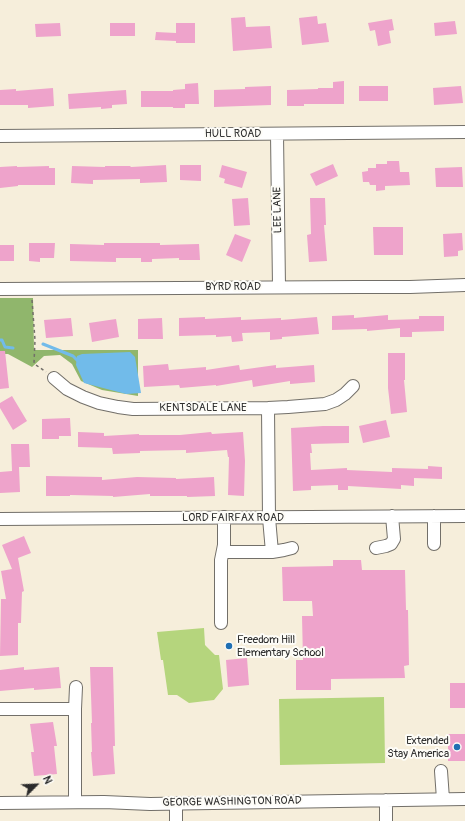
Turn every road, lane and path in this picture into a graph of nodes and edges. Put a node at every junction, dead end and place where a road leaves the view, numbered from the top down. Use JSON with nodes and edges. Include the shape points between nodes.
{"nodes":[{"id":1,"x":465,"y":132,"type":"edge"},
{"id":2,"x":277,"y":134,"type":"junction"},
{"id":3,"x":0,"y":136,"type":"edge"},
{"id":4,"x":465,"y":286,"type":"edge"},
{"id":5,"x":279,"y":287,"type":"junction"},
{"id":6,"x":31,"y":288,"type":"junction"},
{"id":7,"x":0,"y":289,"type":"edge"},
{"id":8,"x":54,"y":378,"type":"joint"},
{"id":9,"x":353,"y":386,"type":"dead end"},
{"id":10,"x":268,"y":408,"type":"junction"},
{"id":11,"x":392,"y":516,"type":"junction"},
{"id":12,"x":434,"y":516,"type":"junction"},
{"id":13,"x":465,"y":516,"type":"edge"},
{"id":14,"x":224,"y":517,"type":"junction"},
{"id":15,"x":269,"y":518,"type":"junction"},
{"id":16,"x":0,"y":519,"type":"edge"},
{"id":17,"x":434,"y":544,"type":"dead end"},
{"id":18,"x":292,"y":548,"type":"dead end"},
{"id":19,"x":376,"y":548,"type":"dead end"},
{"id":20,"x":223,"y":552,"type":"junction"},
{"id":21,"x":272,"y":552,"type":"junction"},
{"id":22,"x":221,"y":623,"type":"dead end"},
{"id":23,"x":76,"y":687,"type":"dead end"},
{"id":24,"x":0,"y":709,"type":"edge"},
{"id":25,"x":75,"y":709,"type":"junction"},
{"id":26,"x":441,"y":771,"type":"dead end"},
{"id":27,"x":443,"y":799,"type":"junction"},
{"id":28,"x":465,"y":799,"type":"edge"},
{"id":29,"x":386,"y":800,"type":"junction"},
{"id":30,"x":75,"y":802,"type":"junction"},
{"id":31,"x":0,"y":803,"type":"edge"},
{"id":32,"x":176,"y":803,"type":"junction"},
{"id":33,"x":176,"y":821,"type":"edge"},
{"id":34,"x":386,"y":821,"type":"edge"}],
"edges":[{"from":1,"to":2,"type":"street","name":"HULL ROAD"},
{"from":2,"to":3,"type":"street","name":"HULL ROAD"},
{"from":2,"to":5,"type":"street","name":"LEE LANE"},
{"from":4,"to":5,"type":"street","name":"BYRD ROAD"},
{"from":5,"to":6,"type":"street","name":"BYRD ROAD"},
{"from":6,"to":7,"type":"street","name":"BYRD ROAD"},
{"from":6,"to":8,"type":"path","via":[[34,362]]},
{"from":8,"to":10,"type":"street","name":"KENTSDALE LANE","via":[[67,389],[83,397],[118,407]]},
{"from":9,"to":10,"type":"street","name":"KENTSDALE LANE","via":[[336,400],[325,404]]},
{"from":10,"to":15,"type":"street"},
{"from":11,"to":12,"type":"street","name":"LORD FAIRFAX ROAD"},
{"from":11,"to":15,"type":"street","name":"LORD FAIRFAX ROAD"},
{"from":11,"to":19,"type":"street","via":[[394,539],[391,544]]},
{"from":12,"to":13,"type":"street","name":"LORD FAIRFAX ROAD"},
{"from":12,"to":17,"type":"street"},
{"from":14,"to":15,"type":"street","name":"LORD FAIRFAX ROAD"},
{"from":14,"to":16,"type":"street","name":"LORD FAIRFAX ROAD"},
{"from":14,"to":20,"type":"street"},
{"from":15,"to":21,"type":"street"},
{"from":18,"to":21,"type":"street"},
{"from":20,"to":21,"type":"street"},
{"from":20,"to":22,"type":"street","via":[[220,560]]},
{"from":23,"to":25,"type":"street"},
{"from":24,"to":25,"type":"street"},
{"from":25,"to":30,"type":"street"},
{"from":26,"to":27,"type":"street"},
{"from":27,"to":28,"type":"street","name":"GEORGE WASHINGTON ROAD"},
{"from":27,"to":29,"type":"street","name":"GEORGE WASHINGTON ROAD"},
{"from":29,"to":32,"type":"street","name":"GEORGE WASHINGTON ROAD"},
{"from":29,"to":34,"type":"street"},
{"from":30,"to":31,"type":"street","name":"GEORGE WASHINGTON ROAD"},
{"from":30,"to":32,"type":"street","name":"GEORGE WASHINGTON ROAD"},
{"from":32,"to":33,"type":"street"}]}
